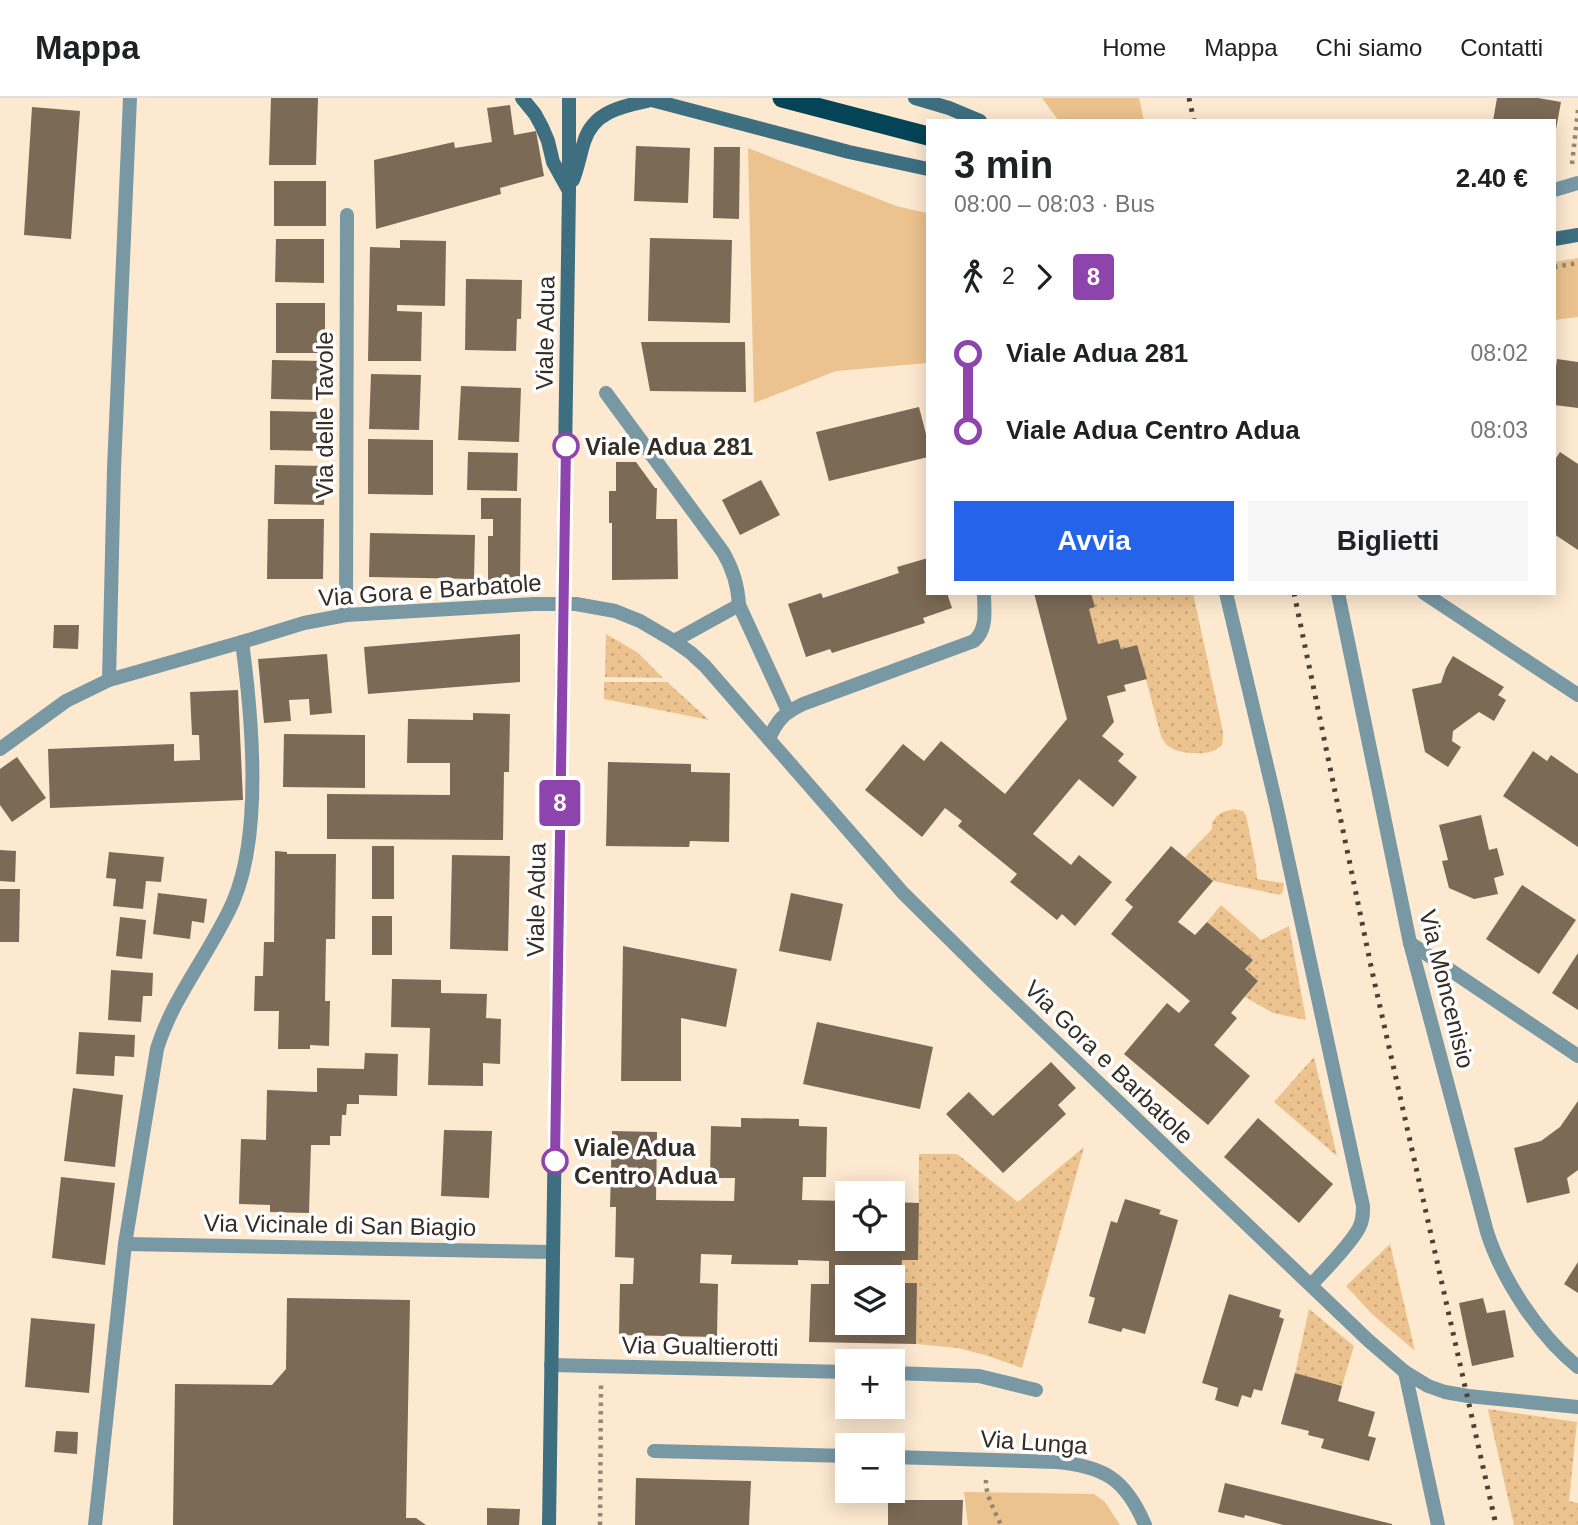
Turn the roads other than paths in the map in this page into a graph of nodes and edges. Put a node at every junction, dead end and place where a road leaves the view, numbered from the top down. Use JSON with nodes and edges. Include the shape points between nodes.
{"nodes":[{"id":1,"x":130,"y":98,"type":"edge"},
{"id":2,"x":522,"y":98,"type":"edge"},
{"id":3,"x":569,"y":98,"type":"edge"},
{"id":4,"x":782,"y":98,"type":"edge"},
{"id":5,"x":915,"y":98,"type":"edge"},
{"id":6,"x":647,"y":99,"type":"edge"},
{"id":7,"x":975,"y":119,"type":"edge"},
{"id":8,"x":925,"y":136,"type":"edge"},
{"id":9,"x":926,"y":169,"type":"edge"},
{"id":10,"x":1574,"y":184,"type":"edge"},
{"id":11,"x":1556,"y":189,"type":"edge"},
{"id":12,"x":569,"y":191,"type":"junction"},
{"id":13,"x":347,"y":215,"type":"dead end"},
{"id":14,"x":1578,"y":235,"type":"edge"},
{"id":15,"x":1556,"y":239,"type":"edge"},
{"id":16,"x":606,"y":394,"type":"dead end"},
{"id":17,"x":984,"y":595,"type":"edge"},
{"id":18,"x":1226,"y":595,"type":"edge"},
{"id":19,"x":1338,"y":595,"type":"edge"},
{"id":20,"x":1427,"y":595,"type":"edge"},
{"id":21,"x":563,"y":603,"type":"junction"},
{"id":22,"x":739,"y":605,"type":"junction"},
{"id":23,"x":346,"y":615,"type":"junction"},
{"id":24,"x":674,"y":641,"type":"junction"},
{"id":25,"x":242,"y":642,"type":"junction"},
{"id":26,"x":109,"y":680,"type":"junction"},
{"id":27,"x":1578,"y":695,"type":"edge"},
{"id":28,"x":788,"y":711,"type":"junction"},
{"id":29,"x":769,"y":740,"type":"junction"},
{"id":30,"x":0,"y":749,"type":"edge"},
{"id":31,"x":1410,"y":943,"type":"junction"},
{"id":32,"x":1578,"y":1056,"type":"edge"},
{"id":33,"x":125,"y":1244,"type":"junction"},
{"id":34,"x":553,"y":1252,"type":"junction"},
{"id":35,"x":1311,"y":1285,"type":"junction"},
{"id":36,"x":551,"y":1365,"type":"junction"},
{"id":37,"x":1578,"y":1367,"type":"edge"},
{"id":38,"x":835,"y":1372,"type":"edge"},
{"id":39,"x":1405,"y":1372,"type":"junction"},
{"id":40,"x":905,"y":1373,"type":"edge"},
{"id":41,"x":1036,"y":1390,"type":"dead end"},
{"id":42,"x":1578,"y":1407,"type":"edge"},
{"id":43,"x":654,"y":1451,"type":"dead end"},
{"id":44,"x":835,"y":1456,"type":"edge"},
{"id":45,"x":905,"y":1457,"type":"edge"},
{"id":46,"x":95,"y":1525,"type":"edge"},
{"id":47,"x":549,"y":1525,"type":"edge"},
{"id":48,"x":1145,"y":1525,"type":"edge"},
{"id":49,"x":1438,"y":1525,"type":"edge"}],
"edges":[{"from":1,"to":26,"type":"street"},
{"from":2,"to":12,"type":"main road","via":[[542,127]]},
{"from":3,"to":12,"type":"main road","name":"Viale Adua"},
{"from":4,"to":8,"type":"highway"},
{"from":5,"to":7,"type":"main road"},
{"from":6,"to":9,"type":"main road"},
{"from":6,"to":12,"type":"main road","via":[[612,110],[595,122],[584,141]]},
{"from":10,"to":11,"type":"street"},
{"from":12,"to":21,"type":"main road","name":"Viale Adua"},
{"from":13,"to":23,"type":"street","name":"Via delle Tavole"},
{"from":14,"to":15,"type":"main road"},
{"from":16,"to":22,"type":"street","via":[[723,552],[734,573]]},
{"from":17,"to":28,"type":"street","via":[[983,627],[974,641]]},
{"from":18,"to":35,"type":"street","via":[[1363,1206],[1360,1227]]},
{"from":19,"to":31,"type":"street","name":"Via Moncenisio"},
{"from":20,"to":27,"type":"street"},
{"from":21,"to":23,"type":"street","name":"Via Gora e Barbatole"},
{"from":21,"to":24,"type":"street","name":"Via Gora e Barbatole","via":[[615,611]]},
{"from":21,"to":34,"type":"main road","name":"Viale Adua"},
{"from":22,"to":24,"type":"street"},
{"from":22,"to":28,"type":"street"},
{"from":23,"to":25,"type":"street","name":"Via Gora e Barbatole"},
{"from":24,"to":29,"type":"street","name":"Via Gora e Barbatole","via":[[705,666]]},
{"from":25,"to":26,"type":"street","name":"Via Gora e Barbatole"},
{"from":25,"to":33,"type":"street","via":[[251,760],[245,863],[228,911],[162,1034]]},
{"from":26,"to":30,"type":"street","name":"Via Gora e Barbatole","via":[[66,701]]},
{"from":28,"to":29,"type":"street"},
{"from":29,"to":35,"type":"street","name":"Via Gora e Barbatole","via":[[903,893]]},
{"from":31,"to":32,"type":"street"},
{"from":31,"to":37,"type":"street","name":"Via Moncenisio","via":[[1494,1254],[1519,1298]]},
{"from":33,"to":34,"type":"street","name":"Via Vicinale di San Biagio"},
{"from":33,"to":46,"type":"street"},
{"from":34,"to":36,"type":"main road","name":"Viale Adua"},
{"from":35,"to":39,"type":"street","name":"Via Gora e Barbatole"},
{"from":36,"to":38,"type":"street","name":"Via Gualtierotti"},
{"from":36,"to":47,"type":"main road","name":"Viale Adua"},
{"from":39,"to":42,"type":"street","name":"Via Gora e Barbatole","via":[[1453,1394]]},
{"from":39,"to":49,"type":"street"},
{"from":40,"to":41,"type":"street","via":[[979,1376]]},
{"from":43,"to":44,"type":"street"},
{"from":45,"to":48,"type":"street","name":"Via Lunga","via":[[1094,1467],[1129,1495]]}]}
